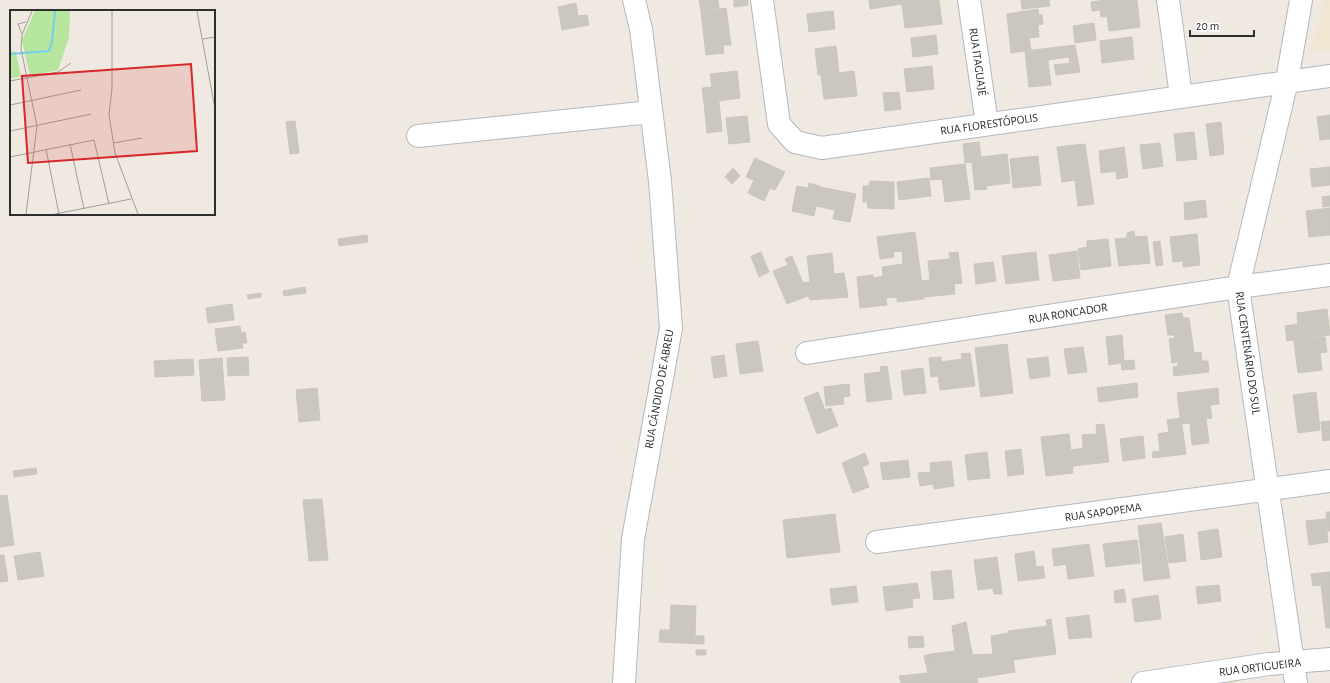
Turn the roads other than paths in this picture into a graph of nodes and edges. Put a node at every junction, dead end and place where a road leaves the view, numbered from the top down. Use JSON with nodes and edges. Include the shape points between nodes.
{"nodes":[{"id":1,"x":634,"y":0,"type":"edge"},
{"id":2,"x":762,"y":0,"type":"edge"},
{"id":3,"x":969,"y":0,"type":"edge"},
{"id":4,"x":1168,"y":0,"type":"edge"},
{"id":5,"x":1301,"y":0,"type":"edge"},
{"id":6,"x":1330,"y":76,"type":"edge"},
{"id":7,"x":1287,"y":81,"type":"junction"},
{"id":8,"x":1181,"y":96,"type":"junction"},
{"id":9,"x":651,"y":112,"type":"junction"},
{"id":10,"x":987,"y":124,"type":"junction"},
{"id":11,"x":418,"y":136,"type":"dead end"},
{"id":12,"x":1330,"y":275,"type":"edge"},
{"id":13,"x":1238,"y":287,"type":"junction"},
{"id":14,"x":807,"y":352,"type":"dead end"},
{"id":15,"x":1330,"y":481,"type":"edge"},
{"id":16,"x":1266,"y":490,"type":"junction"},
{"id":17,"x":877,"y":542,"type":"dead end"},
{"id":18,"x":1330,"y":659,"type":"edge"},
{"id":19,"x":1294,"y":673,"type":"edge"},
{"id":20,"x":624,"y":683,"type":"edge"},
{"id":21,"x":1143,"y":683,"type":"edge"}],
"edges":[{"from":1,"to":9,"type":"street","name":"RUA CÂNDIDO DE ABREU","via":[[641,29]]},
{"from":2,"to":10,"type":"street","name":"RUA FLORESTÓPOLIS","via":[[779,124],[795,142],[822,148]]},
{"from":3,"to":10,"type":"street","name":"RUA ITAGUAJÉ"},
{"from":4,"to":8,"type":"street"},
{"from":5,"to":7,"type":"street","name":"RUA CENTENÁRIO DO SUL"},
{"from":6,"to":7,"type":"street","name":"RUA FLORESTÓPOLIS"},
{"from":7,"to":8,"type":"street","name":"RUA FLORESTÓPOLIS"},
{"from":7,"to":13,"type":"street","name":"RUA CENTENÁRIO DO SUL"},
{"from":8,"to":10,"type":"street","name":"RUA FLORESTÓPOLIS"},
{"from":9,"to":11,"type":"street"},
{"from":9,"to":20,"type":"street","name":"RUA CÂNDIDO DE ABREU","via":[[660,181],[671,328],[633,539]]},
{"from":12,"to":13,"type":"street","name":"RUA RONCADOR"},
{"from":13,"to":14,"type":"street","name":"RUA RONCADOR"},
{"from":13,"to":16,"type":"street","name":"RUA CENTENÁRIO DO SUL"},
{"from":15,"to":16,"type":"street","name":"RUA SAPOPEMA"},
{"from":16,"to":17,"type":"street","name":"RUA SAPOPEMA"},
{"from":16,"to":19,"type":"street","name":"RUA CENTENÁRIO DO SUL"},
{"from":18,"to":19,"type":"street","name":"RUA ORTIGUEIRA"},
{"from":19,"to":21,"type":"street","name":"RUA ORTIGUEIRA"}]}
